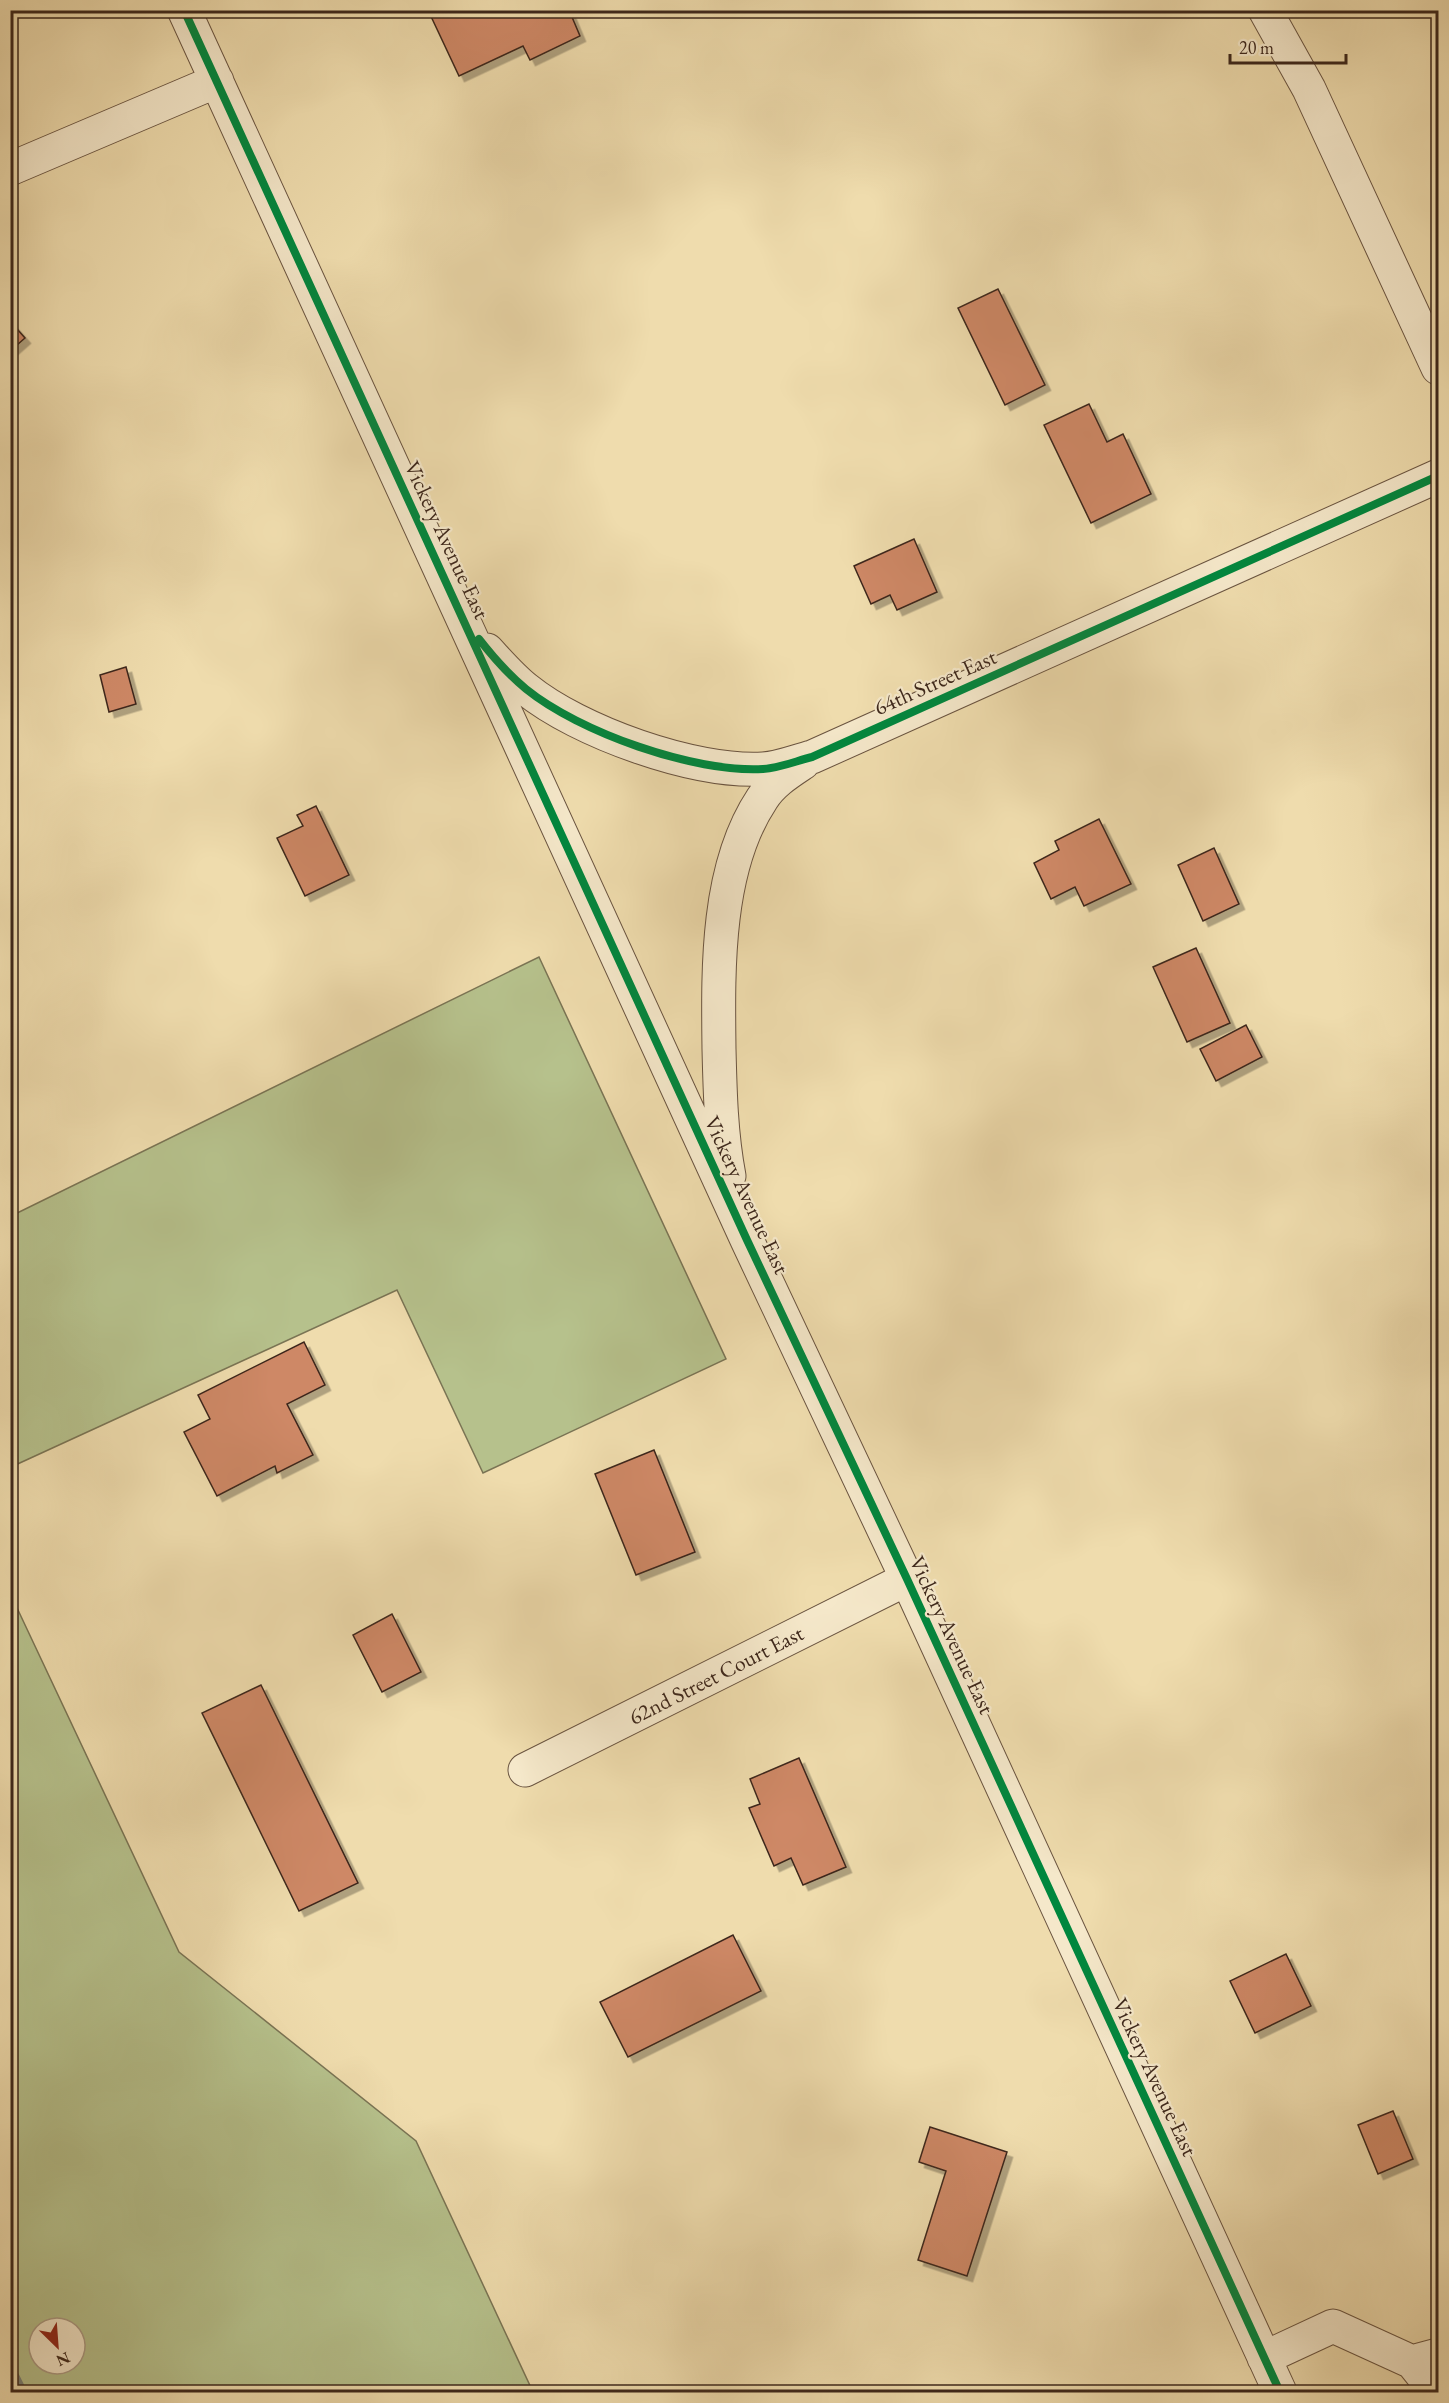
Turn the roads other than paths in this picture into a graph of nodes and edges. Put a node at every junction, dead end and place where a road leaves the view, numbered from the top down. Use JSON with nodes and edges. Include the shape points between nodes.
{"nodes":[{"id":1,"x":184,"y":10,"type":"edge"},
{"id":2,"x":1264,"y":10,"type":"edge"},
{"id":3,"x":217,"y":81,"type":"junction"},
{"id":4,"x":10,"y":169,"type":"edge"},
{"id":5,"x":1438,"y":368,"type":"edge"},
{"id":6,"x":1438,"y":476,"type":"edge"},
{"id":7,"x":463,"y":618,"type":"junction"},
{"id":8,"x":812,"y":757,"type":"junction"},
{"id":9,"x":747,"y":1240,"type":"junction"},
{"id":10,"x":907,"y":1579,"type":"junction"},
{"id":11,"x":525,"y":1770,"type":"dead end"},
{"id":12,"x":1264,"y":2358,"type":"junction"},
{"id":13,"x":1425,"y":2359,"type":"edge"},
{"id":14,"x":1280,"y":2392,"type":"edge"},
{"id":15,"x":1436,"y":2392,"type":"edge"}],
"edges":[{"from":1,"to":3,"type":"street","name":"Vickery Avenue East"},
{"from":2,"to":5,"type":"street","via":[[1309,89]]},
{"from":3,"to":4,"type":"street"},
{"from":3,"to":7,"type":"street","name":"Vickery Avenue East"},
{"from":6,"to":8,"type":"street","name":"64th Street East"},
{"from":7,"to":8,"type":"street","name":"64th Street East","via":[[486,649],[527,690],[604,733],[672,755],[733,767],[763,769]]},
{"from":7,"to":9,"type":"street","name":"Vickery Avenue East"},
{"from":8,"to":9,"type":"street","name":"64th Street East","via":[[771,788],[753,814],[734,865],[720,943],[722,1123],[729,1174]]},
{"from":9,"to":10,"type":"street","name":"Vickery Avenue East"},
{"from":10,"to":11,"type":"street","name":"62nd Street Court East"},
{"from":10,"to":12,"type":"street","name":"Vickery Avenue East"},
{"from":12,"to":13,"type":"street","via":[[1333,2326]]},
{"from":12,"to":14,"type":"street","name":"Vickery Avenue East"},
{"from":13,"to":15,"type":"street"}]}
